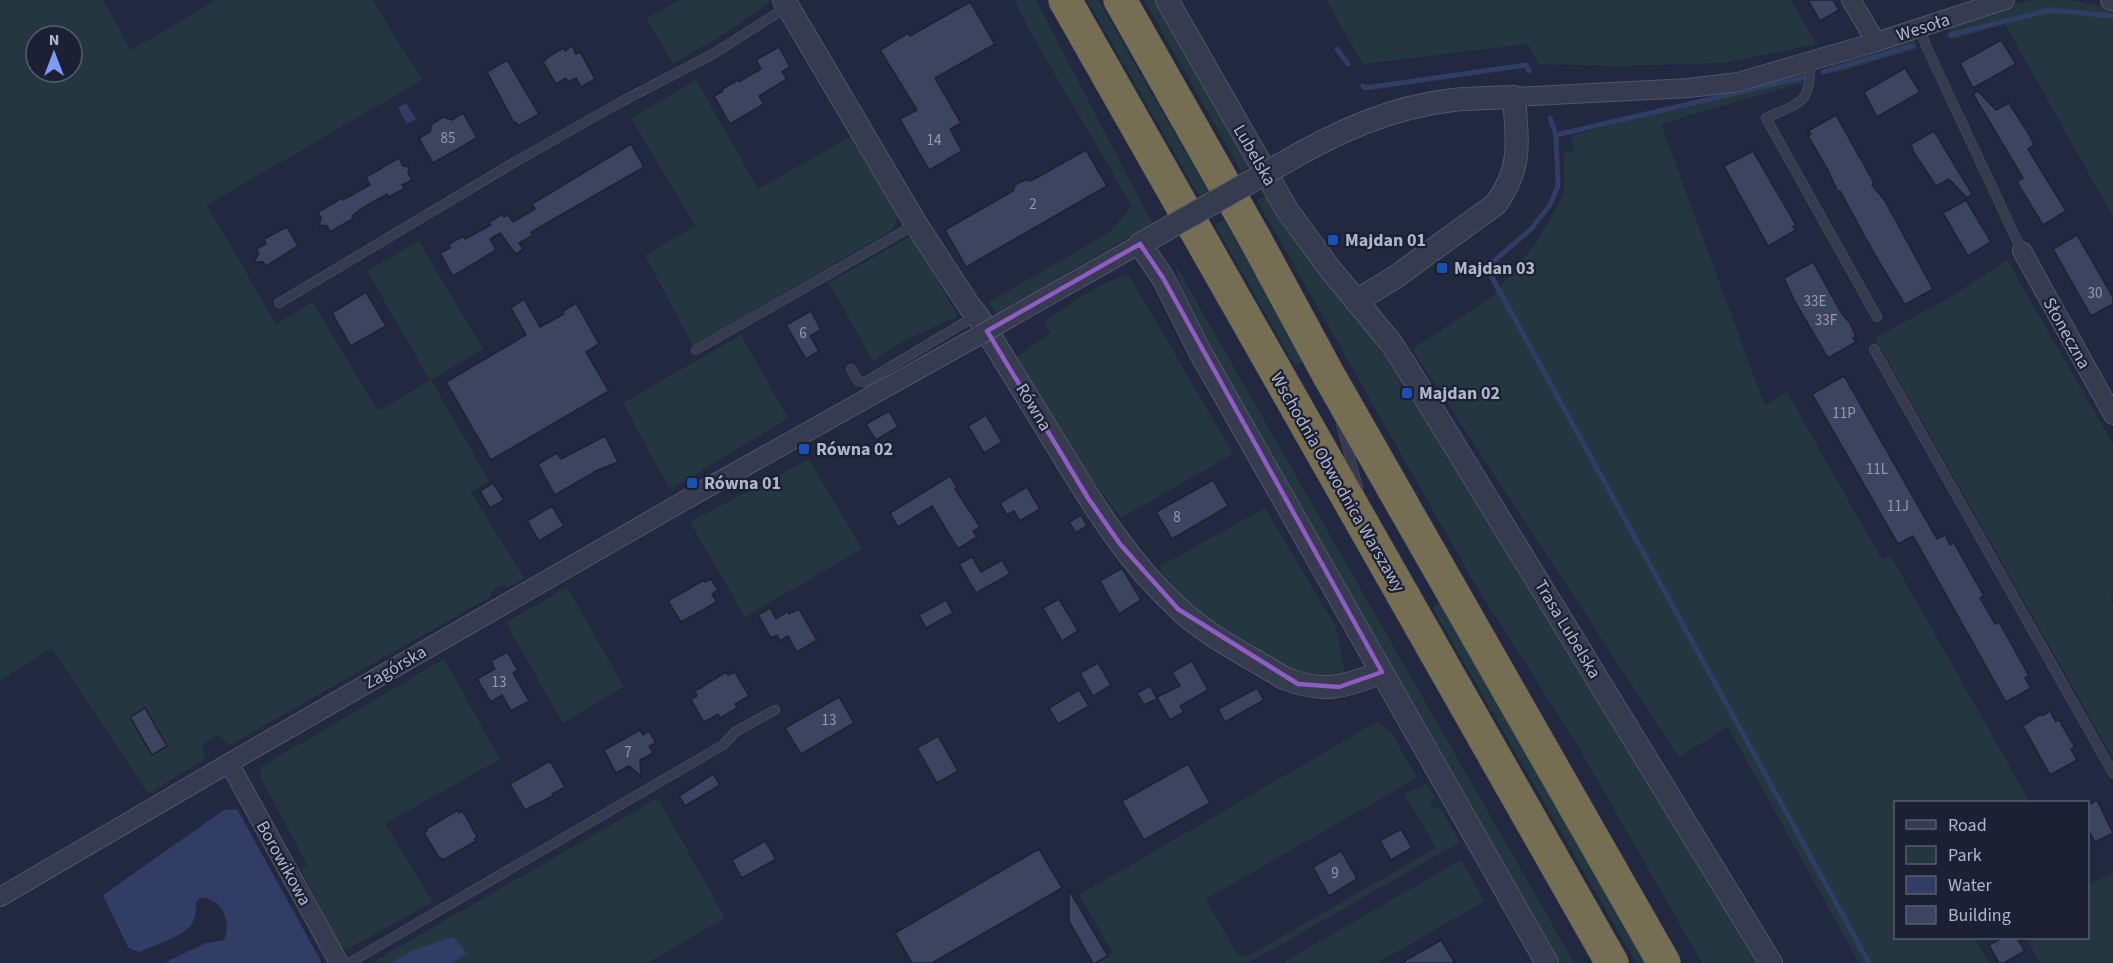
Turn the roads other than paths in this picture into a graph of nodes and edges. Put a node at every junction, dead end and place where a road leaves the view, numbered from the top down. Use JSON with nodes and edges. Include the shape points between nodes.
{"nodes":[{"id":1,"x":1065,"y":0,"type":"edge"},
{"id":2,"x":1120,"y":0,"type":"edge"},
{"id":3,"x":1167,"y":0,"type":"edge"},
{"id":4,"x":1851,"y":0,"type":"edge"},
{"id":5,"x":2005,"y":0,"type":"edge"},
{"id":6,"x":786,"y":3,"type":"edge"},
{"id":7,"x":1920,"y":28,"type":"junction"},
{"id":8,"x":1876,"y":42,"type":"junction"},
{"id":9,"x":1811,"y":60,"type":"junction"},
{"id":10,"x":1514,"y":97,"type":"junction"},
{"id":11,"x":916,"y":224,"type":"junction"},
{"id":12,"x":1144,"y":242,"type":"junction"},
{"id":13,"x":2022,"y":251,"type":"joint"},
{"id":14,"x":1356,"y":301,"type":"junction"},
{"id":15,"x":279,"y":303,"type":"dead end"},
{"id":16,"x":1877,"y":317,"type":"dead end"},
{"id":17,"x":978,"y":325,"type":"junction"},
{"id":18,"x":1874,"y":349,"type":"dead end"},
{"id":19,"x":696,"y":350,"type":"dead end"},
{"id":20,"x":851,"y":369,"type":"dead end"},
{"id":21,"x":1328,"y":374,"type":"junction"},
{"id":22,"x":2113,"y":415,"type":"edge"},
{"id":23,"x":1372,"y":543,"type":"junction"},
{"id":24,"x":1382,"y":672,"type":"junction"},
{"id":25,"x":775,"y":710,"type":"dead end"},
{"id":26,"x":229,"y":763,"type":"junction"},
{"id":27,"x":2113,"y":773,"type":"edge"},
{"id":28,"x":0,"y":897,"type":"edge"},
{"id":29,"x":339,"y":963,"type":"edge"},
{"id":30,"x":349,"y":963,"type":"edge"},
{"id":31,"x":1547,"y":963,"type":"edge"},
{"id":32,"x":1612,"y":963,"type":"edge"},
{"id":33,"x":1664,"y":963,"type":"edge"},
{"id":34,"x":1771,"y":963,"type":"edge"}],
"edges":[{"from":1,"to":23,"type":"highway","name":"Wschodnia Obwodnica Warszawy"},
{"from":2,"to":21,"type":"highway"},
{"from":3,"to":14,"type":"street","name":"Lubelska","via":[[1287,210]]},
{"from":4,"to":8,"type":"street"},
{"from":5,"to":7,"type":"street","name":"Wesoła"},
{"from":6,"to":11,"type":"street","name":"Równa"},
{"from":6,"to":15,"type":"lane","via":[[713,54],[528,155]]},
{"from":7,"to":8,"type":"street","name":"Wesoła"},
{"from":7,"to":13,"type":"lane"},
{"from":8,"to":9,"type":"street","name":"Wesoła"},
{"from":9,"to":10,"type":"street","name":"Wesoła","via":[[1738,82]]},
{"from":9,"to":16,"type":"lane","via":[[1809,88],[1804,98],[1766,118]]},
{"from":10,"to":12,"type":"street","bridge":true,"via":[[1453,100],[1393,113],[1337,134]]},
{"from":10,"to":14,"type":"street","via":[[1516,162],[1507,188],[1496,204]]},
{"from":11,"to":17,"type":"street","name":"Równa"},
{"from":11,"to":19,"type":"lane"},
{"from":12,"to":17,"type":"street","name":"Zagórska","bridge":true,"via":[[1006,320]]},
{"from":12,"to":24,"type":"street","via":[[1199,350]]},
{"from":13,"to":22,"type":"street","name":"Słoneczna"},
{"from":14,"to":34,"type":"street","name":"Trasa Lubelska","via":[[1409,371]]},
{"from":17,"to":20,"type":"lane","via":[[865,382],[858,381]]},
{"from":17,"to":24,"type":"street","name":"Równa","via":[[1088,498],[1154,585],[1178,609],[1225,642],[1298,684],[1339,687]]},
{"from":17,"to":26,"type":"street","name":"Zagórska","via":[[792,440]]},
{"from":18,"to":27,"type":"lane"},
{"from":21,"to":23,"type":"lane"},
{"from":21,"to":33,"type":"highway"},
{"from":23,"to":32,"type":"highway","name":"Wschodnia Obwodnica Warszawy"},
{"from":24,"to":31,"type":"street"},
{"from":25,"to":30,"type":"lane","via":[[735,732],[723,745]]},
{"from":26,"to":28,"type":"street","name":"Zagórska"},
{"from":26,"to":29,"type":"street","name":"Borowikowa"}]}
